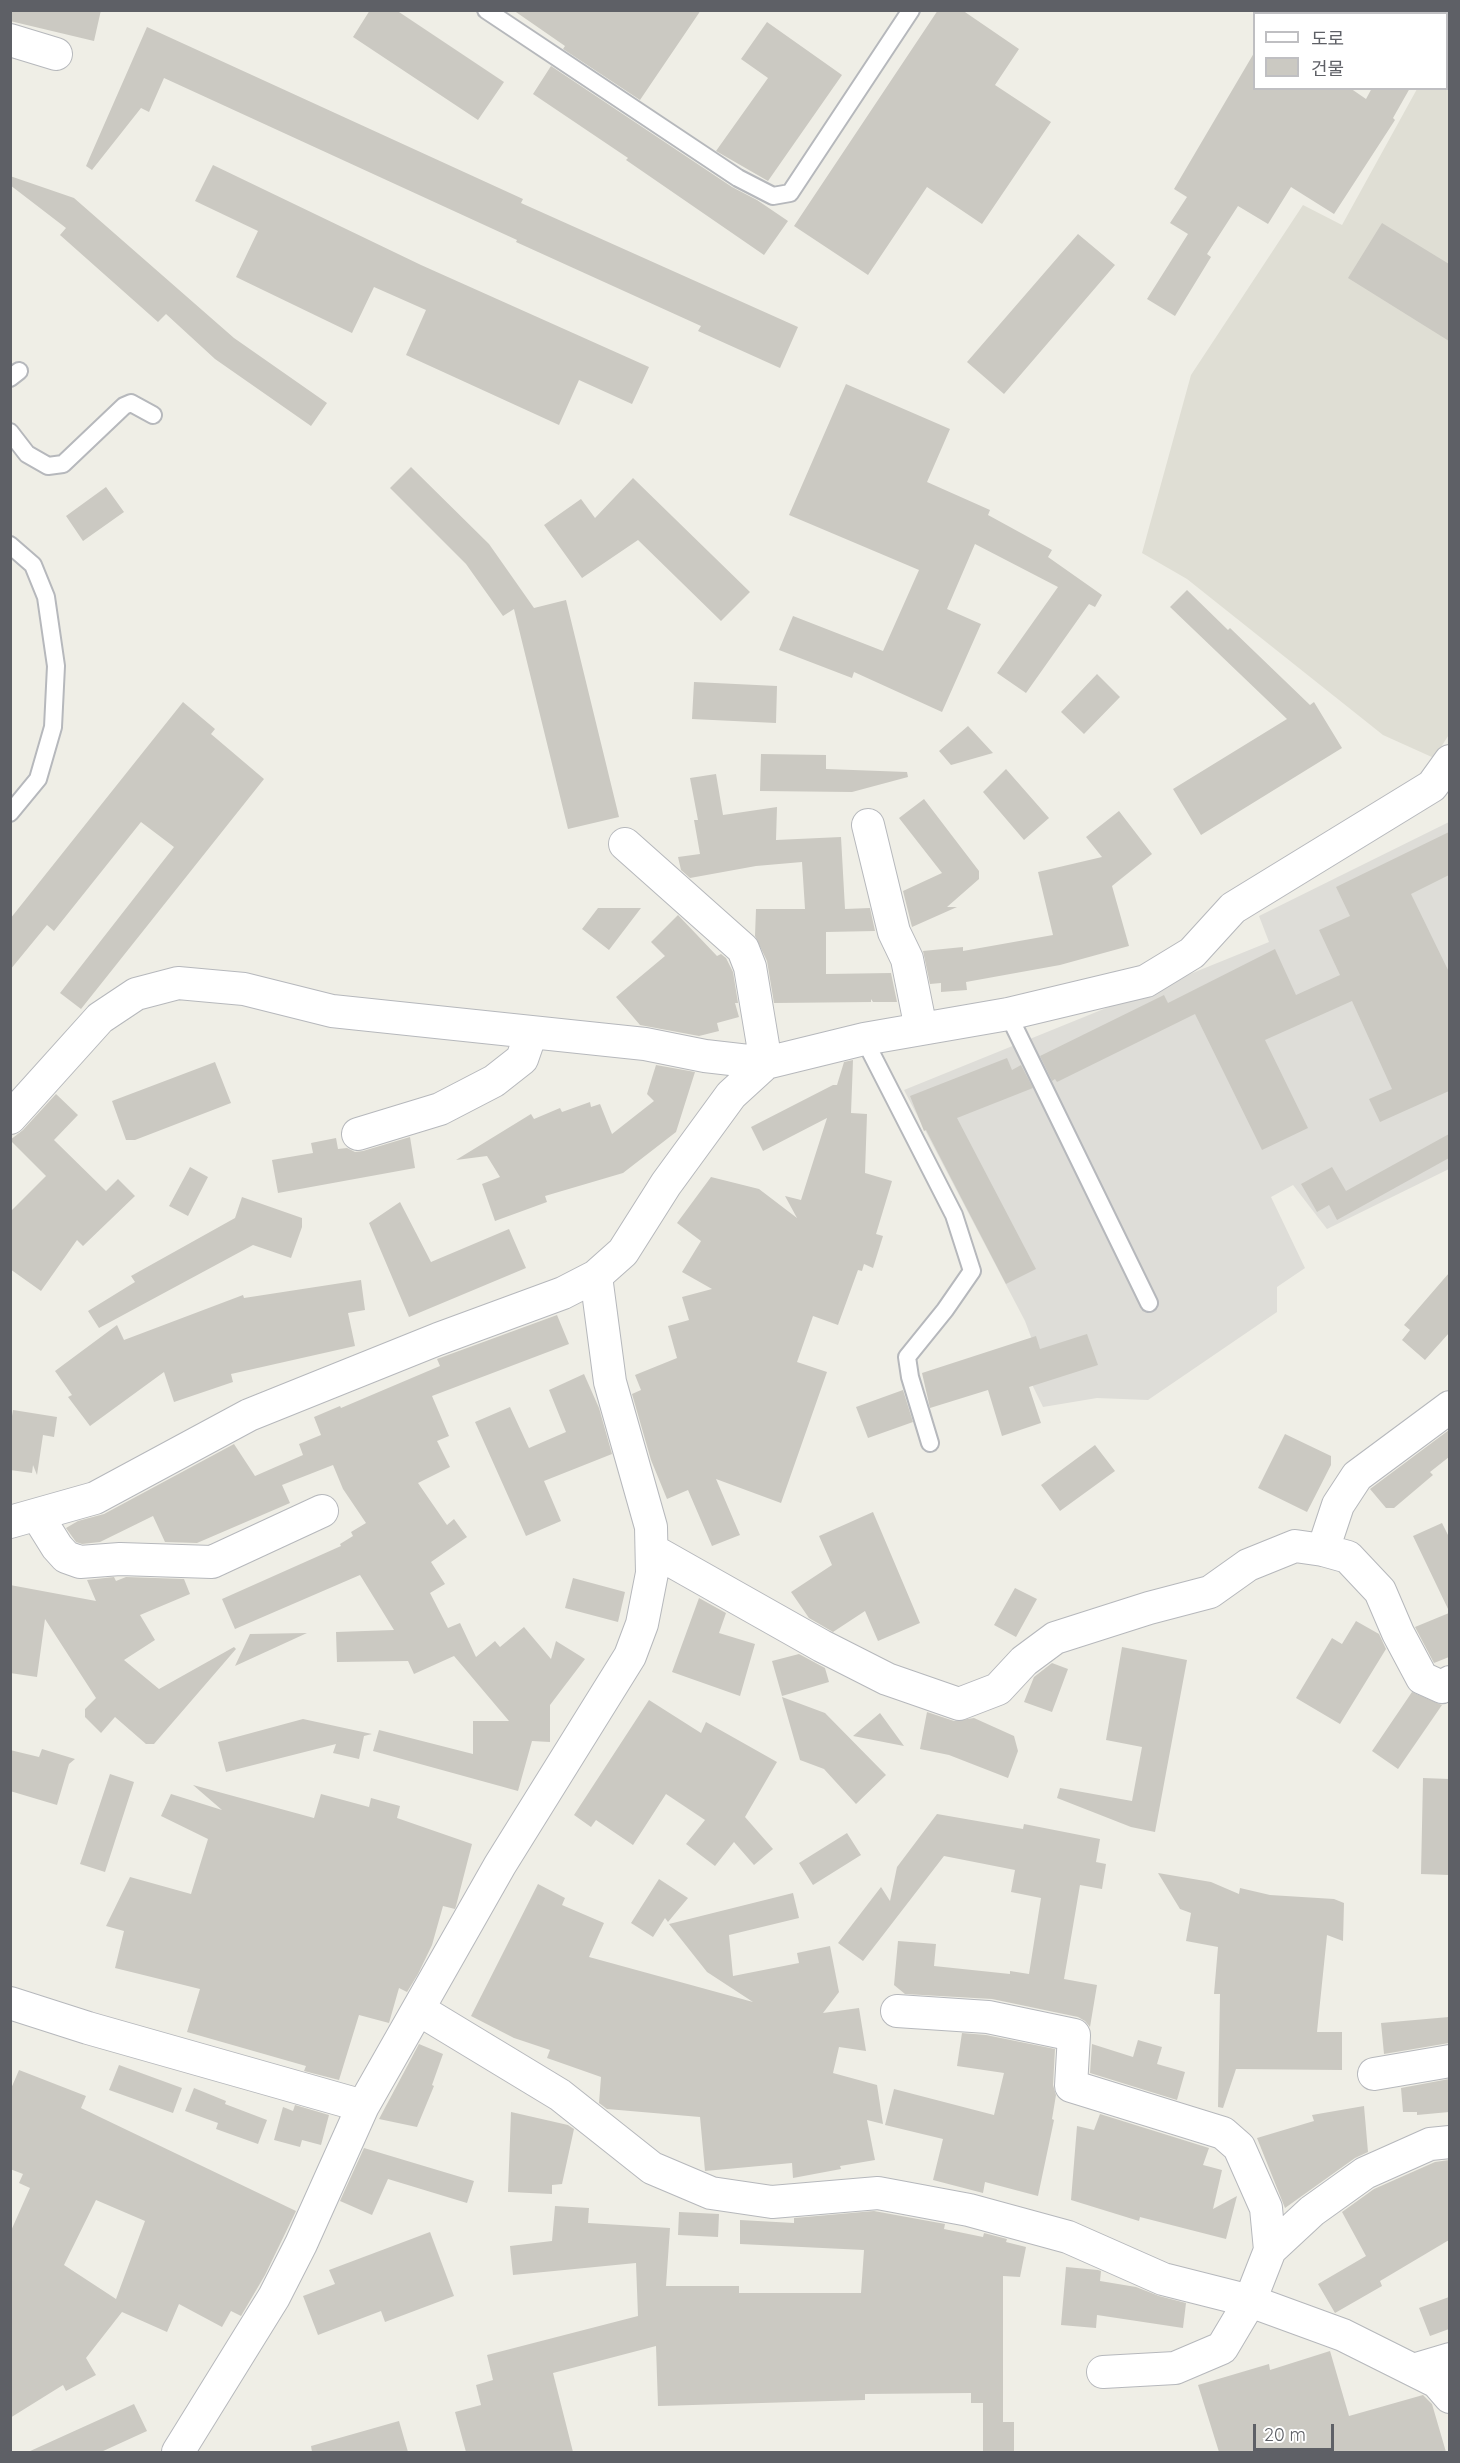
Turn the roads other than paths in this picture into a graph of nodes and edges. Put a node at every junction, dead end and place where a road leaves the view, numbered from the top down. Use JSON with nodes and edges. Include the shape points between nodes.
{"nodes":[{"id":1,"x":486,"y":10,"type":"edge"},
{"id":2,"x":911,"y":10,"type":"edge"},
{"id":3,"x":10,"y":40,"type":"edge"},
{"id":4,"x":56,"y":54,"type":"dead end"},
{"id":5,"x":153,"y":415,"type":"dead end"},
{"id":6,"x":10,"y":432,"type":"edge"},
{"id":7,"x":10,"y":545,"type":"edge"},
{"id":8,"x":1449,"y":761,"type":"edge"},
{"id":9,"x":10,"y":813,"type":"edge"},
{"id":10,"x":868,"y":825,"type":"dead end"},
{"id":11,"x":626,"y":844,"type":"dead end"},
{"id":12,"x":1008,"y":1014,"type":"junction"},
{"id":13,"x":921,"y":1029,"type":"junction"},
{"id":14,"x":531,"y":1034,"type":"junction"},
{"id":15,"x":864,"y":1039,"type":"junction"},
{"id":16,"x":766,"y":1063,"type":"junction"},
{"id":17,"x":10,"y":1118,"type":"edge"},
{"id":18,"x":358,"y":1134,"type":"dead end"},
{"id":19,"x":596,"y":1276,"type":"junction"},
{"id":20,"x":1149,"y":1303,"type":"dead end"},
{"id":21,"x":1449,"y":1407,"type":"edge"},
{"id":22,"x":930,"y":1443,"type":"dead end"},
{"id":23,"x":322,"y":1511,"type":"dead end"},
{"id":24,"x":24,"y":1519,"type":"edge"},
{"id":25,"x":652,"y":1550,"type":"junction"},
{"id":26,"x":1323,"y":1550,"type":"junction"},
{"id":27,"x":1449,"y":1682,"type":"edge"},
{"id":28,"x":10,"y":2003,"type":"edge"},
{"id":29,"x":418,"y":2009,"type":"junction"},
{"id":30,"x":897,"y":2011,"type":"dead end"},
{"id":31,"x":1449,"y":2061,"type":"edge"},
{"id":32,"x":1374,"y":2074,"type":"dead end"},
{"id":33,"x":363,"y":2106,"type":"junction"},
{"id":34,"x":1449,"y":2142,"type":"edge"},
{"id":35,"x":1270,"y":2250,"type":"junction"},
{"id":36,"x":1250,"y":2301,"type":"junction"},
{"id":37,"x":1449,"y":2359,"type":"edge"},
{"id":38,"x":1413,"y":2370,"type":"junction"},
{"id":39,"x":1103,"y":2372,"type":"dead end"},
{"id":40,"x":1449,"y":2397,"type":"edge"},
{"id":41,"x":178,"y":2452,"type":"edge"}],
"edges":[{"from":1,"to":2,"type":"lane","via":[[738,178],[773,196],[790,193]]},
{"from":3,"to":4,"type":"street"},
{"from":5,"to":6,"type":"lane","via":[[131,403],[124,406],[63,464],[48,466],[27,454]]},
{"from":7,"to":9,"type":"lane","via":[[33,565],[46,597],[56,666],[53,727],[38,779]]},
{"from":8,"to":12,"type":"street","via":[[1432,786],[1233,908],[1192,953],[1146,981]]},
{"from":10,"to":13,"type":"street","via":[[894,932],[907,959]]},
{"from":11,"to":16,"type":"street","via":[[743,949],[750,967]]},
{"from":12,"to":13,"type":"street"},
{"from":12,"to":20,"type":"lane"},
{"from":13,"to":15,"type":"street"},
{"from":14,"to":16,"type":"street","via":[[645,1044]]},
{"from":14,"to":17,"type":"street","via":[[332,1011],[244,989],[178,983],[136,994],[100,1018]]},
{"from":14,"to":18,"type":"street","via":[[522,1059],[494,1082],[440,1109]]},
{"from":15,"to":16,"type":"street"},
{"from":15,"to":22,"type":"lane","via":[[954,1215],[972,1271],[907,1357]]},
{"from":16,"to":19,"type":"street","via":[[731,1095],[666,1184],[623,1252]]},
{"from":19,"to":24,"type":"street","via":[[563,1293],[249,1415],[95,1498]]},
{"from":19,"to":25,"type":"street","via":[[610,1382],[651,1527]]},
{"from":21,"to":26,"type":"street","via":[[1357,1476],[1338,1505]]},
{"from":23,"to":24,"type":"street","via":[[212,1562],[80,1562],[66,1557]]},
{"from":25,"to":26,"type":"street","via":[[822,1646],[878,1674],[958,1704],[998,1689],[1024,1661],[1055,1638],[1210,1592],[1248,1564],[1295,1546]]},
{"from":25,"to":29,"type":"street","via":[[652,1573],[642,1624],[630,1656],[500,1865]]},
{"from":26,"to":27,"type":"street","via":[[1348,1557],[1380,1591],[1422,1678],[1442,1687]]},
{"from":28,"to":33,"type":"street"},
{"from":29,"to":33,"type":"street"},
{"from":29,"to":36,"type":"street","via":[[560,2095],[652,2168],[711,2193],[772,2202],[878,2193],[969,2210],[1068,2237],[1163,2279]]},
{"from":30,"to":35,"type":"street","via":[[987,2017],[1074,2036],[1071,2086],[1223,2133],[1239,2147],[1266,2208]]},
{"from":31,"to":32,"type":"street"},
{"from":33,"to":41,"type":"street","via":[[274,2297]]},
{"from":34,"to":35,"type":"street","via":[[1430,2144],[1365,2173],[1312,2211]]},
{"from":35,"to":36,"type":"street"},
{"from":36,"to":38,"type":"street","via":[[1343,2335]]},
{"from":36,"to":39,"type":"street","via":[[1222,2348],[1175,2368]]},
{"from":37,"to":38,"type":"street"},
{"from":38,"to":40,"type":"street","via":[[1437,2382]]}]}
